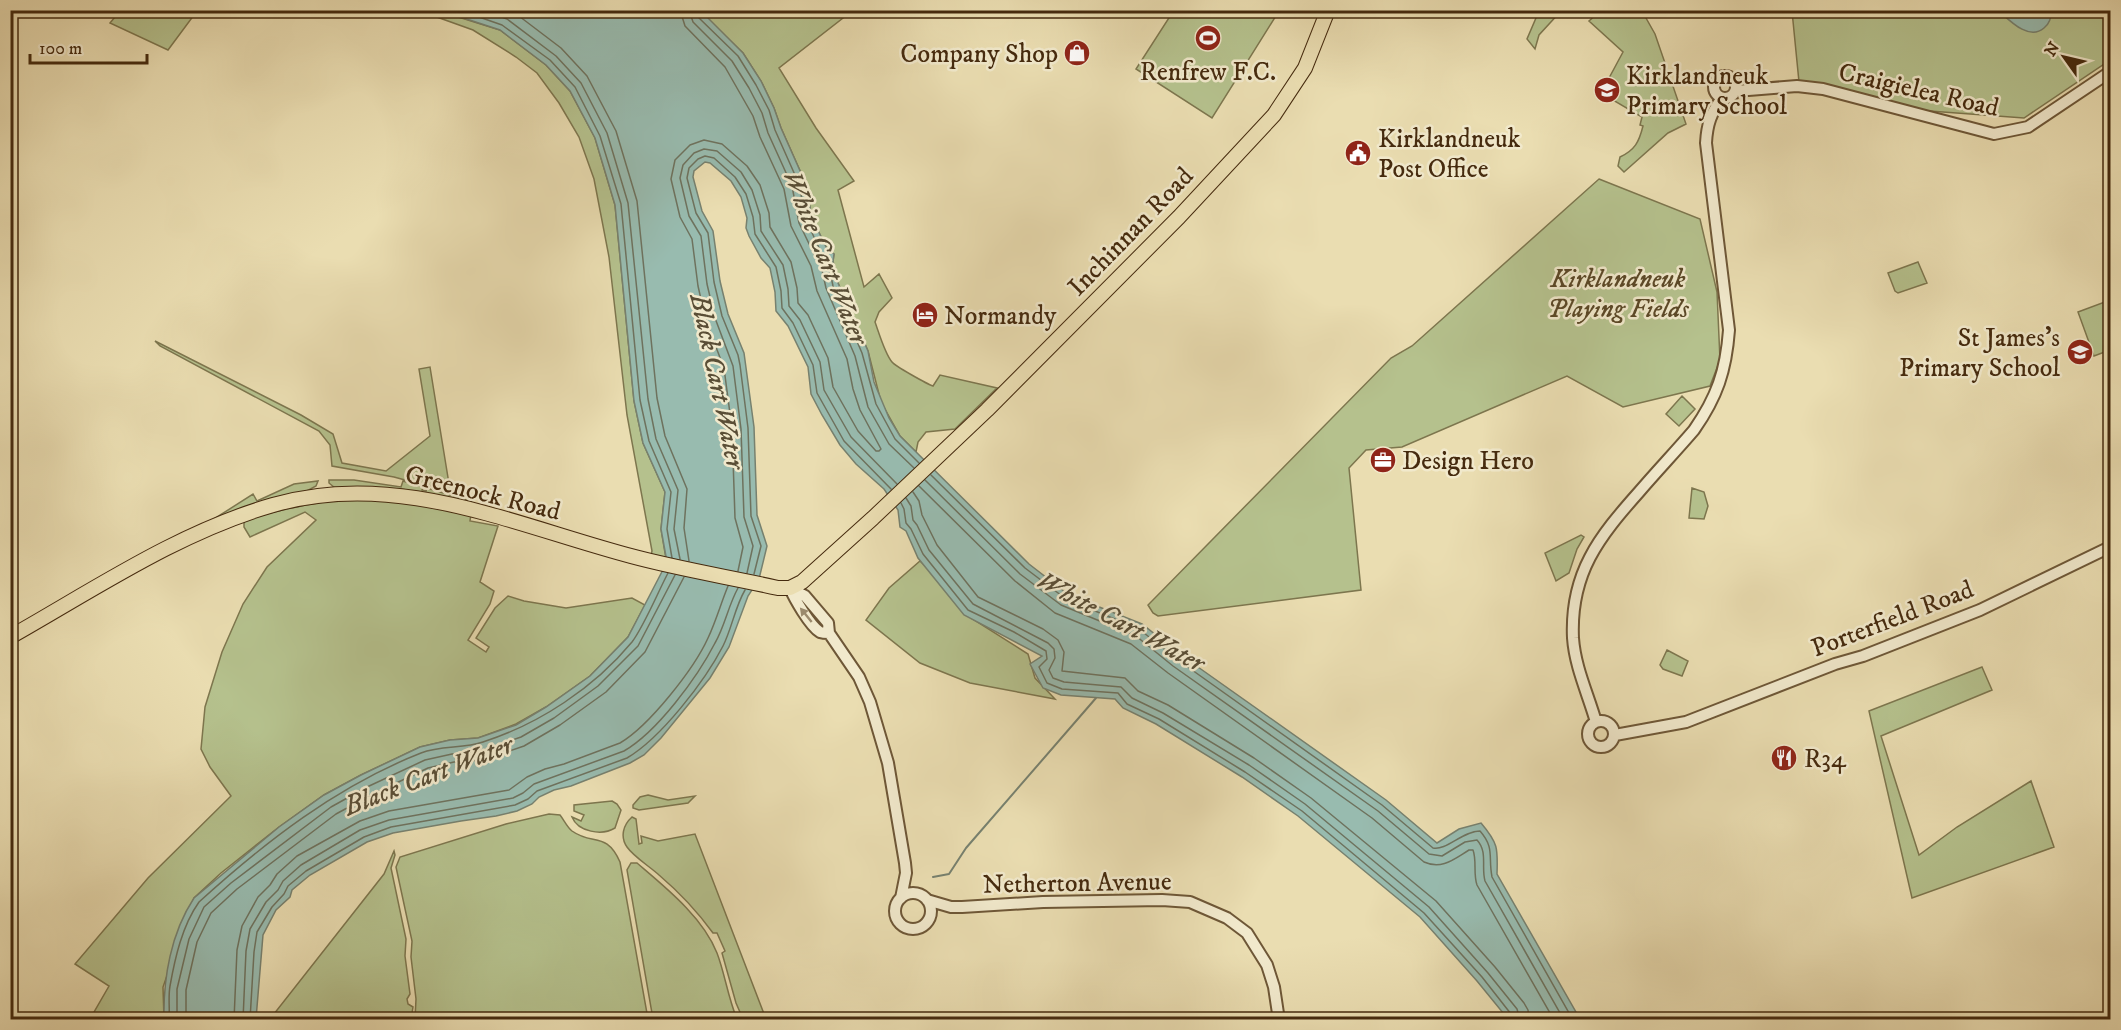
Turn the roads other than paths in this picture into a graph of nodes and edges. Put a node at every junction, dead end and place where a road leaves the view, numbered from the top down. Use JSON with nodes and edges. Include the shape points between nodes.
{"nodes":[{"id":1,"x":1318,"y":10,"type":"edge"},
{"id":2,"x":1328,"y":10,"type":"edge"},
{"id":3,"x":1319,"y":32,"type":"junction"},
{"id":4,"x":2110,"y":72,"type":"edge"},
{"id":5,"x":1736,"y":91,"type":"junction"},
{"id":6,"x":1722,"y":98,"type":"junction"},
{"id":7,"x":2110,"y":546,"type":"edge"},
{"id":8,"x":790,"y":588,"type":"junction"},
{"id":9,"x":10,"y":637,"type":"edge"},
{"id":10,"x":1596,"y":722,"type":"junction"},
{"id":11,"x":1615,"y":735,"type":"junction"},
{"id":12,"x":906,"y":873,"type":"junction"},
{"id":13,"x":916,"y":893,"type":"junction"},
{"id":14,"x":901,"y":898,"type":"junction"},
{"id":15,"x":927,"y":900,"type":"junction"},
{"id":16,"x":951,"y":907,"type":"junction"},
{"id":17,"x":930,"y":915,"type":"junction"},
{"id":18,"x":1279,"y":1020,"type":"edge"}],
"edges":[{"from":1,"to":3,"type":"main road","name":"Inchinnan Road"},
{"from":2,"to":3,"type":"main road","name":"Inchinnan Road"},
{"from":3,"to":8,"type":"main road","name":"Inchinnan Road","via":[[1299,79],[1274,115],[1179,218],[987,410],[807,578]]},
{"from":4,"to":5,"type":"street","name":"Craigielea Road","via":[[2028,127],[1994,134],[1823,90],[1797,86]]},
{"from":5,"to":6,"type":"street"},
{"from":5,"to":6,"type":"street","via":[[1733,80],[1727,76],[1720,78],[1714,87]]},
{"from":6,"to":10,"type":"street","via":[[1707,125],[1706,143],[1729,330],[1727,356],[1706,414],[1604,532],[1580,580],[1573,638]]},
{"from":7,"to":11,"type":"street","name":"Porterfield Road","via":[[1980,610],[1686,722]]},
{"from":8,"to":9,"type":"main road","name":"Greenock Road","via":[[650,561],[428,498],[385,493],[323,496],[276,504],[226,520],[174,544]]},
{"from":8,"to":12,"type":"street","via":[[797,604],[820,632],[829,633],[860,677],[888,763]]},
{"from":10,"to":11,"type":"street","via":[[1607,722]]},
{"from":10,"to":11,"type":"street","via":[[1588,732],[1594,744],[1607,746]]},
{"from":12,"to":13,"type":"street"},
{"from":12,"to":14,"type":"street"},
{"from":13,"to":14,"type":"street"},
{"from":13,"to":15,"type":"street"},
{"from":14,"to":17,"type":"street","via":[[896,915],[905,927],[921,927]]},
{"from":15,"to":16,"type":"street","name":"Netherton Avenue"},
{"from":15,"to":17,"type":"street"},
{"from":16,"to":17,"type":"street","name":"Netherton Avenue"},
{"from":16,"to":18,"type":"street","name":"Netherton Avenue","via":[[1067,901],[1190,902],[1227,918],[1247,933],[1267,965]]}]}
